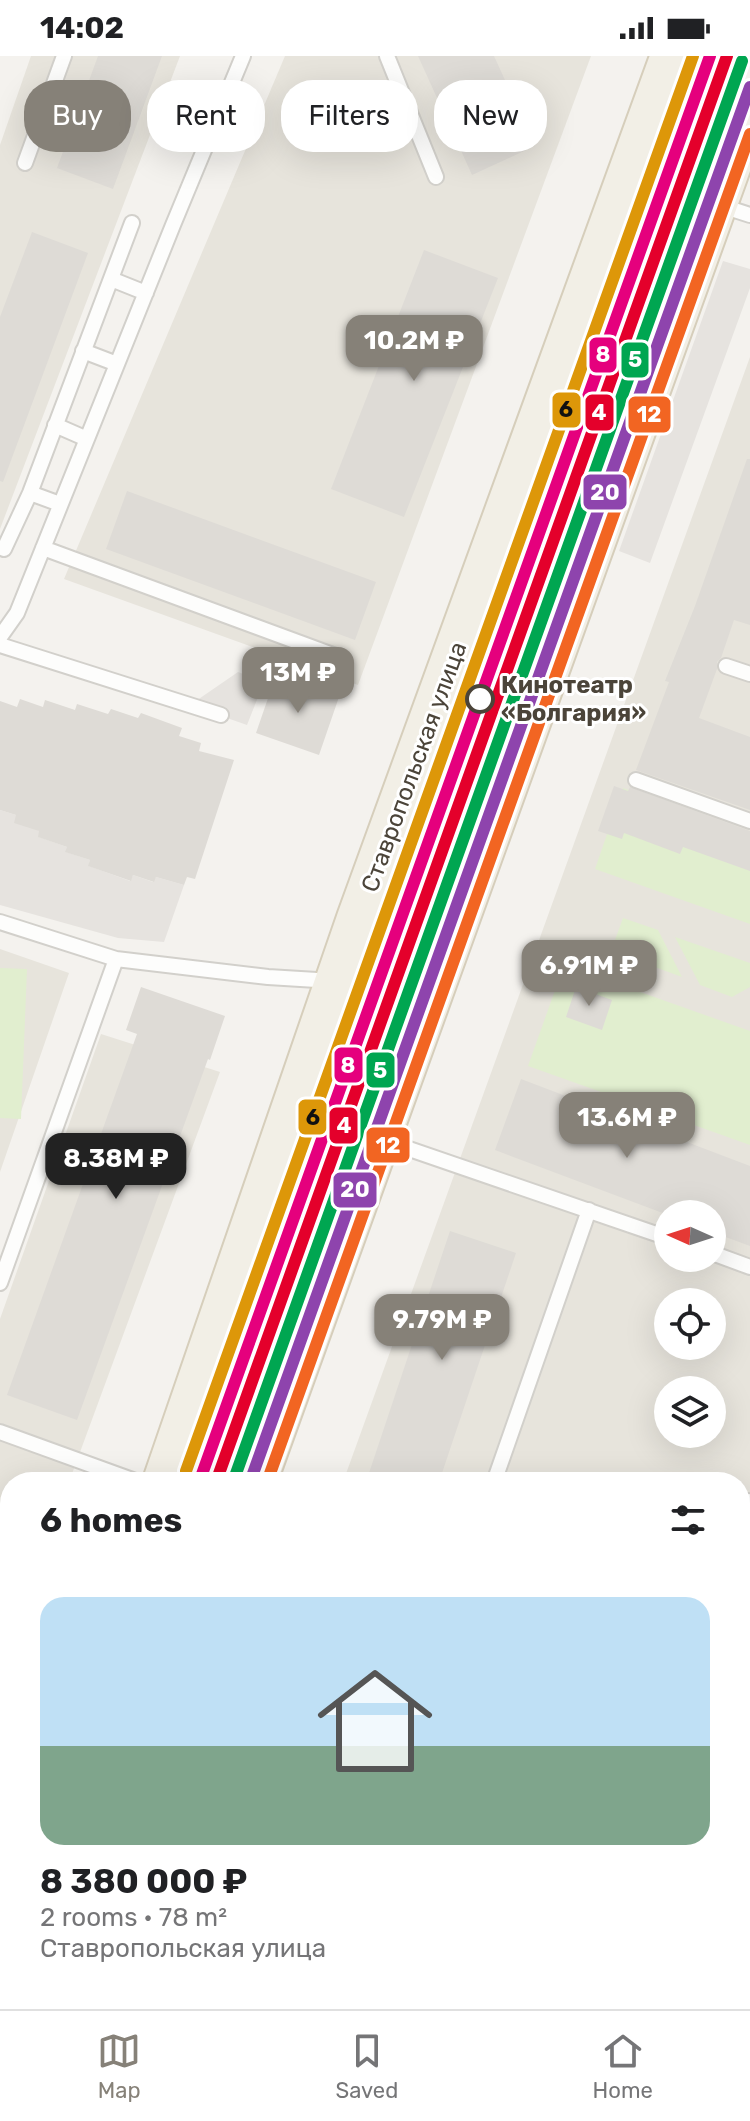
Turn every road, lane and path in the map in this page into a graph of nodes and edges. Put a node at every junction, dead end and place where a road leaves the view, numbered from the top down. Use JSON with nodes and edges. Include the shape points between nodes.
{"nodes":[{"id":1,"x":64,"y":56,"type":"edge"},
{"id":2,"x":243,"y":56,"type":"edge"},
{"id":3,"x":387,"y":56,"type":"edge"},
{"id":4,"x":673,"y":56,"type":"edge"},
{"id":5,"x":750,"y":106,"type":"edge"},
{"id":6,"x":25,"y":163,"type":"dead end"},
{"id":7,"x":436,"y":177,"type":"dead end"},
{"id":8,"x":732,"y":210,"type":"edge"},
{"id":9,"x":132,"y":223,"type":"dead end"},
{"id":10,"x":111,"y":279,"type":"junction"},
{"id":11,"x":146,"y":293,"type":"junction"},
{"id":12,"x":83,"y":351,"type":"junction"},
{"id":13,"x":117,"y":364,"type":"junction"},
{"id":14,"x":55,"y":425,"type":"junction"},
{"id":15,"x":87,"y":439,"type":"junction"},
{"id":16,"x":30,"y":493,"type":"junction"},
{"id":17,"x":60,"y":504,"type":"junction"},
{"id":18,"x":43,"y":548,"type":"junction"},
{"id":19,"x":4,"y":549,"type":"dead end"},
{"id":20,"x":0,"y":637,"type":"edge"},
{"id":21,"x":0,"y":645,"type":"edge"},
{"id":22,"x":341,"y":658,"type":"dead end"},
{"id":23,"x":726,"y":666,"type":"dead end"},
{"id":24,"x":750,"y":674,"type":"edge"},
{"id":25,"x":221,"y":715,"type":"dead end"},
{"id":26,"x":636,"y":780,"type":"dead end"},
{"id":27,"x":750,"y":821,"type":"edge"},
{"id":28,"x":0,"y":922,"type":"edge"},
{"id":29,"x":116,"y":959,"type":"junction"},
{"id":30,"x":337,"y":982,"type":"junction"},
{"id":31,"x":379,"y":1138,"type":"junction"},
{"id":32,"x":589,"y":1210,"type":"junction"},
{"id":33,"x":654,"y":1233,"type":"edge"},
{"id":34,"x":726,"y":1258,"type":"edge"},
{"id":35,"x":750,"y":1267,"type":"edge"},
{"id":36,"x":0,"y":1283,"type":"edge"},
{"id":37,"x":0,"y":1432,"type":"edge"},
{"id":38,"x":110,"y":1472,"type":"edge"},
{"id":39,"x":168,"y":1472,"type":"edge"},
{"id":40,"x":258,"y":1472,"type":"edge"},
{"id":41,"x":497,"y":1472,"type":"edge"}],
"edges":[{"from":1,"to":6,"type":"lane"},
{"from":2,"to":11,"type":"lane"},
{"from":3,"to":7,"type":"lane"},
{"from":4,"to":30,"type":"main road","name":"Ставропольская улица"},
{"from":5,"to":8,"type":"main road"},
{"from":8,"to":31,"type":"main road","via":[[497,803]]},
{"from":9,"to":10,"type":"lane"},
{"from":10,"to":11,"type":"lane"},
{"from":10,"to":12,"type":"lane"},
{"from":11,"to":13,"type":"lane"},
{"from":12,"to":13,"type":"lane"},
{"from":12,"to":14,"type":"lane"},
{"from":13,"to":15,"type":"lane"},
{"from":14,"to":15,"type":"lane"},
{"from":14,"to":16,"type":"lane"},
{"from":15,"to":17,"type":"lane"},
{"from":16,"to":17,"type":"lane"},
{"from":16,"to":19,"type":"lane"},
{"from":17,"to":18,"type":"lane"},
{"from":18,"to":20,"type":"lane","via":[[17,613]]},
{"from":18,"to":22,"type":"lane"},
{"from":21,"to":25,"type":"lane"},
{"from":23,"to":24,"type":"lane"},
{"from":26,"to":27,"type":"lane"},
{"from":28,"to":29,"type":"lane"},
{"from":29,"to":30,"type":"lane"},
{"from":29,"to":36,"type":"lane"},
{"from":30,"to":39,"type":"main road","name":"Ставропольская улица"},
{"from":31,"to":32,"type":"lane"},
{"from":31,"to":40,"type":"main road"},
{"from":32,"to":33,"type":"lane"},
{"from":32,"to":41,"type":"lane"},
{"from":34,"to":35,"type":"lane"},
{"from":37,"to":38,"type":"lane"}]}
